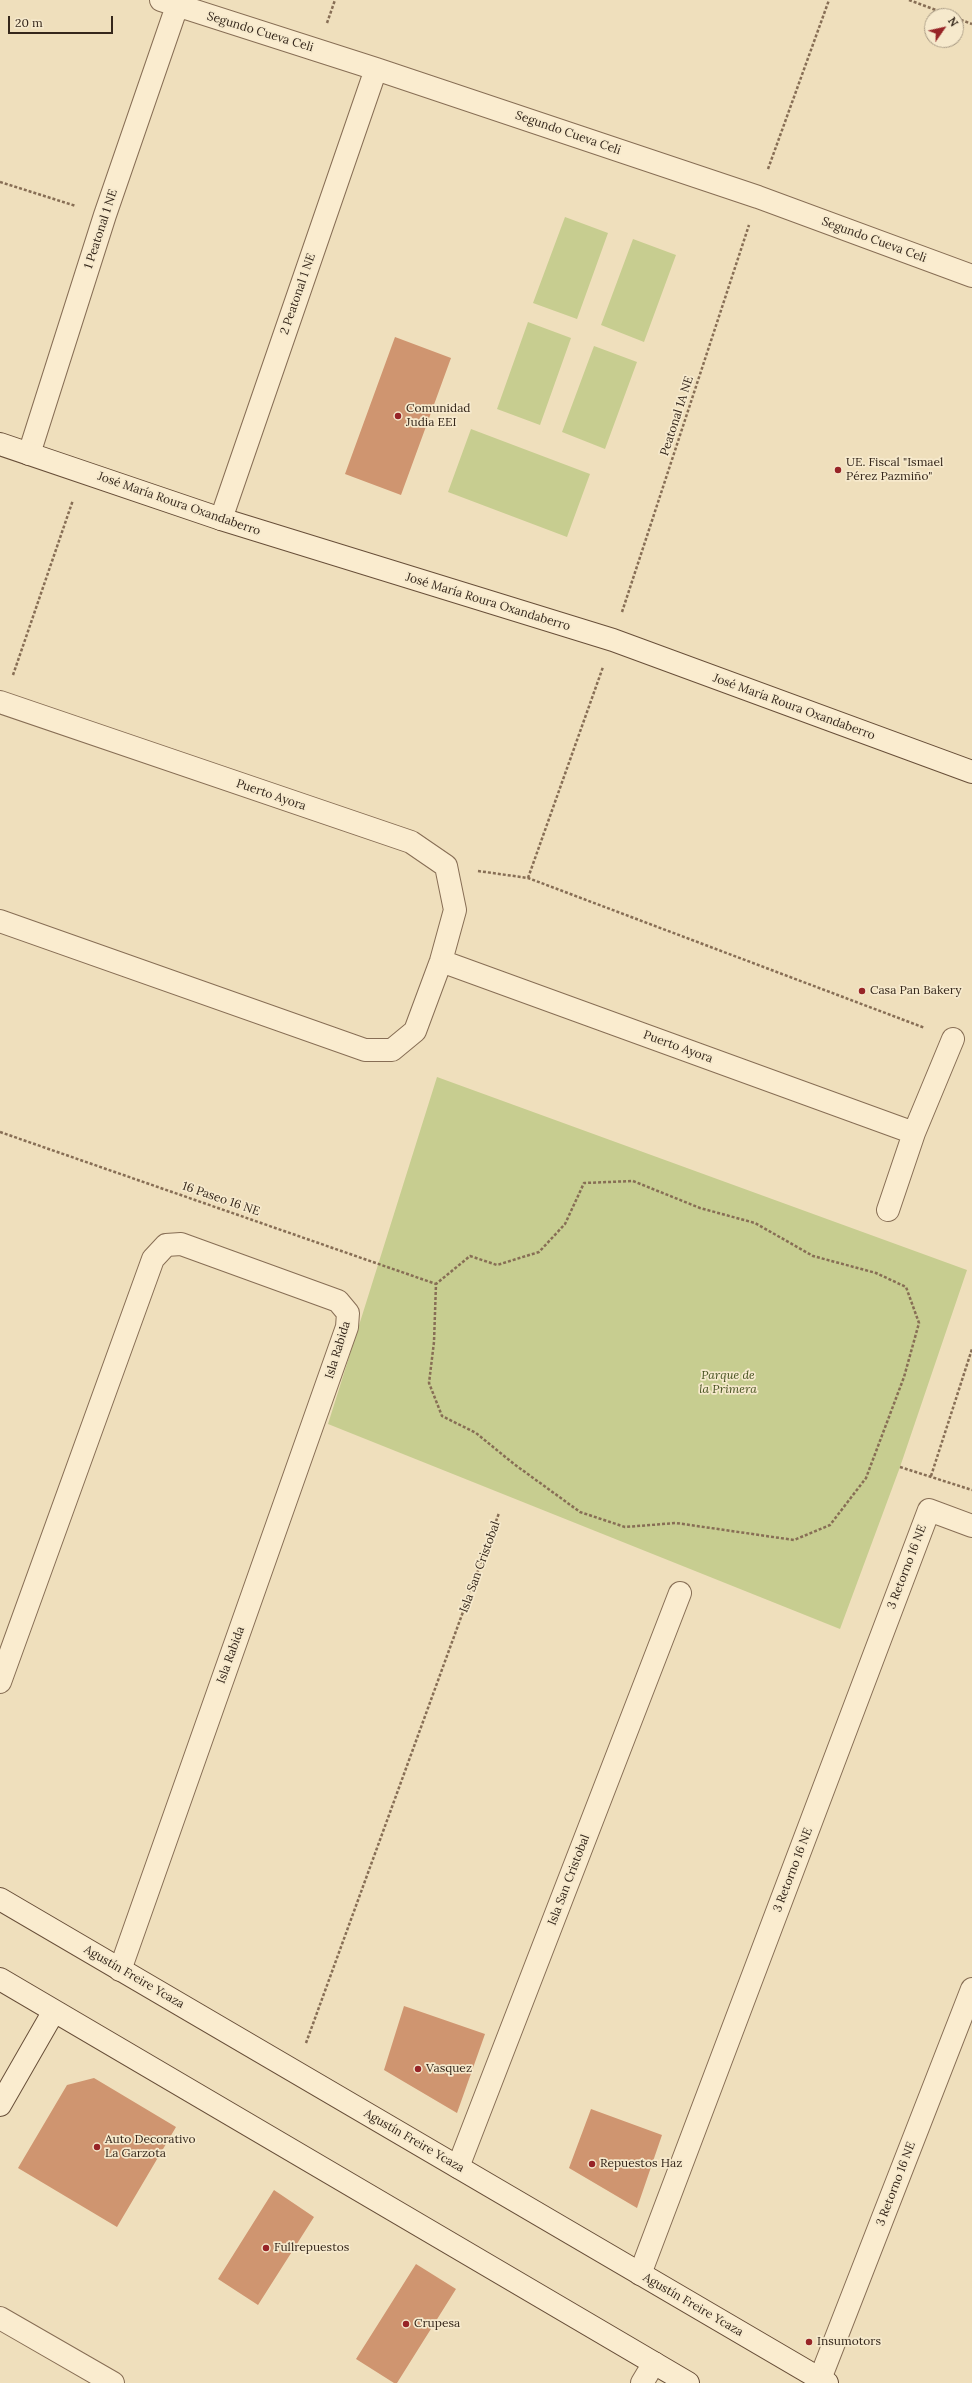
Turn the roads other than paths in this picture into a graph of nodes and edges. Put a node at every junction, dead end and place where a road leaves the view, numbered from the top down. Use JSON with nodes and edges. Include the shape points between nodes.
{"nodes":[{"id":1,"x":169,"y":3,"type":"edge"},
{"id":2,"x":376,"y":68,"type":"junction"},
{"id":3,"x":972,"y":276,"type":"edge"},
{"id":4,"x":0,"y":444,"type":"edge"},
{"id":5,"x":29,"y":454,"type":"junction"},
{"id":6,"x":221,"y":519,"type":"junction"},
{"id":7,"x":2,"y":703,"type":"edge"},
{"id":8,"x":972,"y":772,"type":"edge"},
{"id":9,"x":0,"y":921,"type":"edge"},
{"id":10,"x":441,"y":961,"type":"junction"},
{"id":11,"x":953,"y":1039,"type":"road end"},
{"id":12,"x":914,"y":1133,"type":"junction"},
{"id":13,"x":888,"y":1210,"type":"dead end"},
{"id":14,"x":972,"y":1526,"type":"edge"},
{"id":15,"x":680,"y":1593,"type":"dead end"},
{"id":16,"x":0,"y":1682,"type":"edge"},
{"id":17,"x":0,"y":1899,"type":"edge"},
{"id":18,"x":120,"y":1970,"type":"junction"},
{"id":19,"x":0,"y":1979,"type":"edge"},
{"id":20,"x":972,"y":1989,"type":"edge"},
{"id":21,"x":54,"y":2011,"type":"junction"},
{"id":22,"x":0,"y":2105,"type":"edge"},
{"id":23,"x":458,"y":2167,"type":"junction"},
{"id":24,"x":640,"y":2274,"type":"junction"},
{"id":25,"x":0,"y":2318,"type":"edge"},
{"id":26,"x":654,"y":2363,"type":"junction"},
{"id":27,"x":824,"y":2381,"type":"edge"},
{"id":28,"x":113,"y":2383,"type":"edge"},
{"id":29,"x":642,"y":2383,"type":"edge"},
{"id":30,"x":688,"y":2383,"type":"edge"}],
"edges":[{"from":1,"to":2,"type":"street","name":"Segundo Cueva Celi"},
{"from":1,"to":5,"type":"street","name":"1 Peatonal 1 NE"},
{"from":2,"to":3,"type":"street","name":"Segundo Cueva Celi","via":[[758,197]]},
{"from":2,"to":6,"type":"street","name":"2 Peatonal 1 NE"},
{"from":4,"to":5,"type":"street","name":"José María Roura Oxandaberro"},
{"from":5,"to":6,"type":"street","name":"José María Roura Oxandaberro"},
{"from":6,"to":8,"type":"street","name":"José María Roura Oxandaberro","via":[[613,640]]},
{"from":7,"to":10,"type":"street","name":"Puerto Ayora","via":[[411,842],[446,866],[455,910]]},
{"from":9,"to":10,"type":"street","via":[[365,1050],[392,1050],[415,1031]]},
{"from":10,"to":12,"type":"street","name":"Puerto Ayora"},
{"from":11,"to":12,"type":"street"},
{"from":12,"to":13,"type":"street"},
{"from":14,"to":24,"type":"street","name":"3 Retorno 16 NE","via":[[929,1510]]},
{"from":15,"to":23,"type":"street","name":"Isla San Cristobal"},
{"from":16,"to":18,"type":"street","name":"Isla Rabida","via":[[154,1259],[166,1245],[181,1244],[338,1301],[348,1313],[347,1327]]},
{"from":17,"to":18,"type":"street","name":"Agustín Freire Ycaza"},
{"from":18,"to":23,"type":"street","name":"Agustín Freire Ycaza"},
{"from":19,"to":21,"type":"street"},
{"from":20,"to":27,"type":"street","name":"3 Retorno 16 NE"},
{"from":21,"to":22,"type":"street"},
{"from":21,"to":26,"type":"street"},
{"from":23,"to":24,"type":"street","name":"Agustín Freire Ycaza"},
{"from":24,"to":27,"type":"street","name":"Agustín Freire Ycaza"},
{"from":25,"to":28,"type":"street"},
{"from":26,"to":29,"type":"street"},
{"from":26,"to":30,"type":"street"}]}
